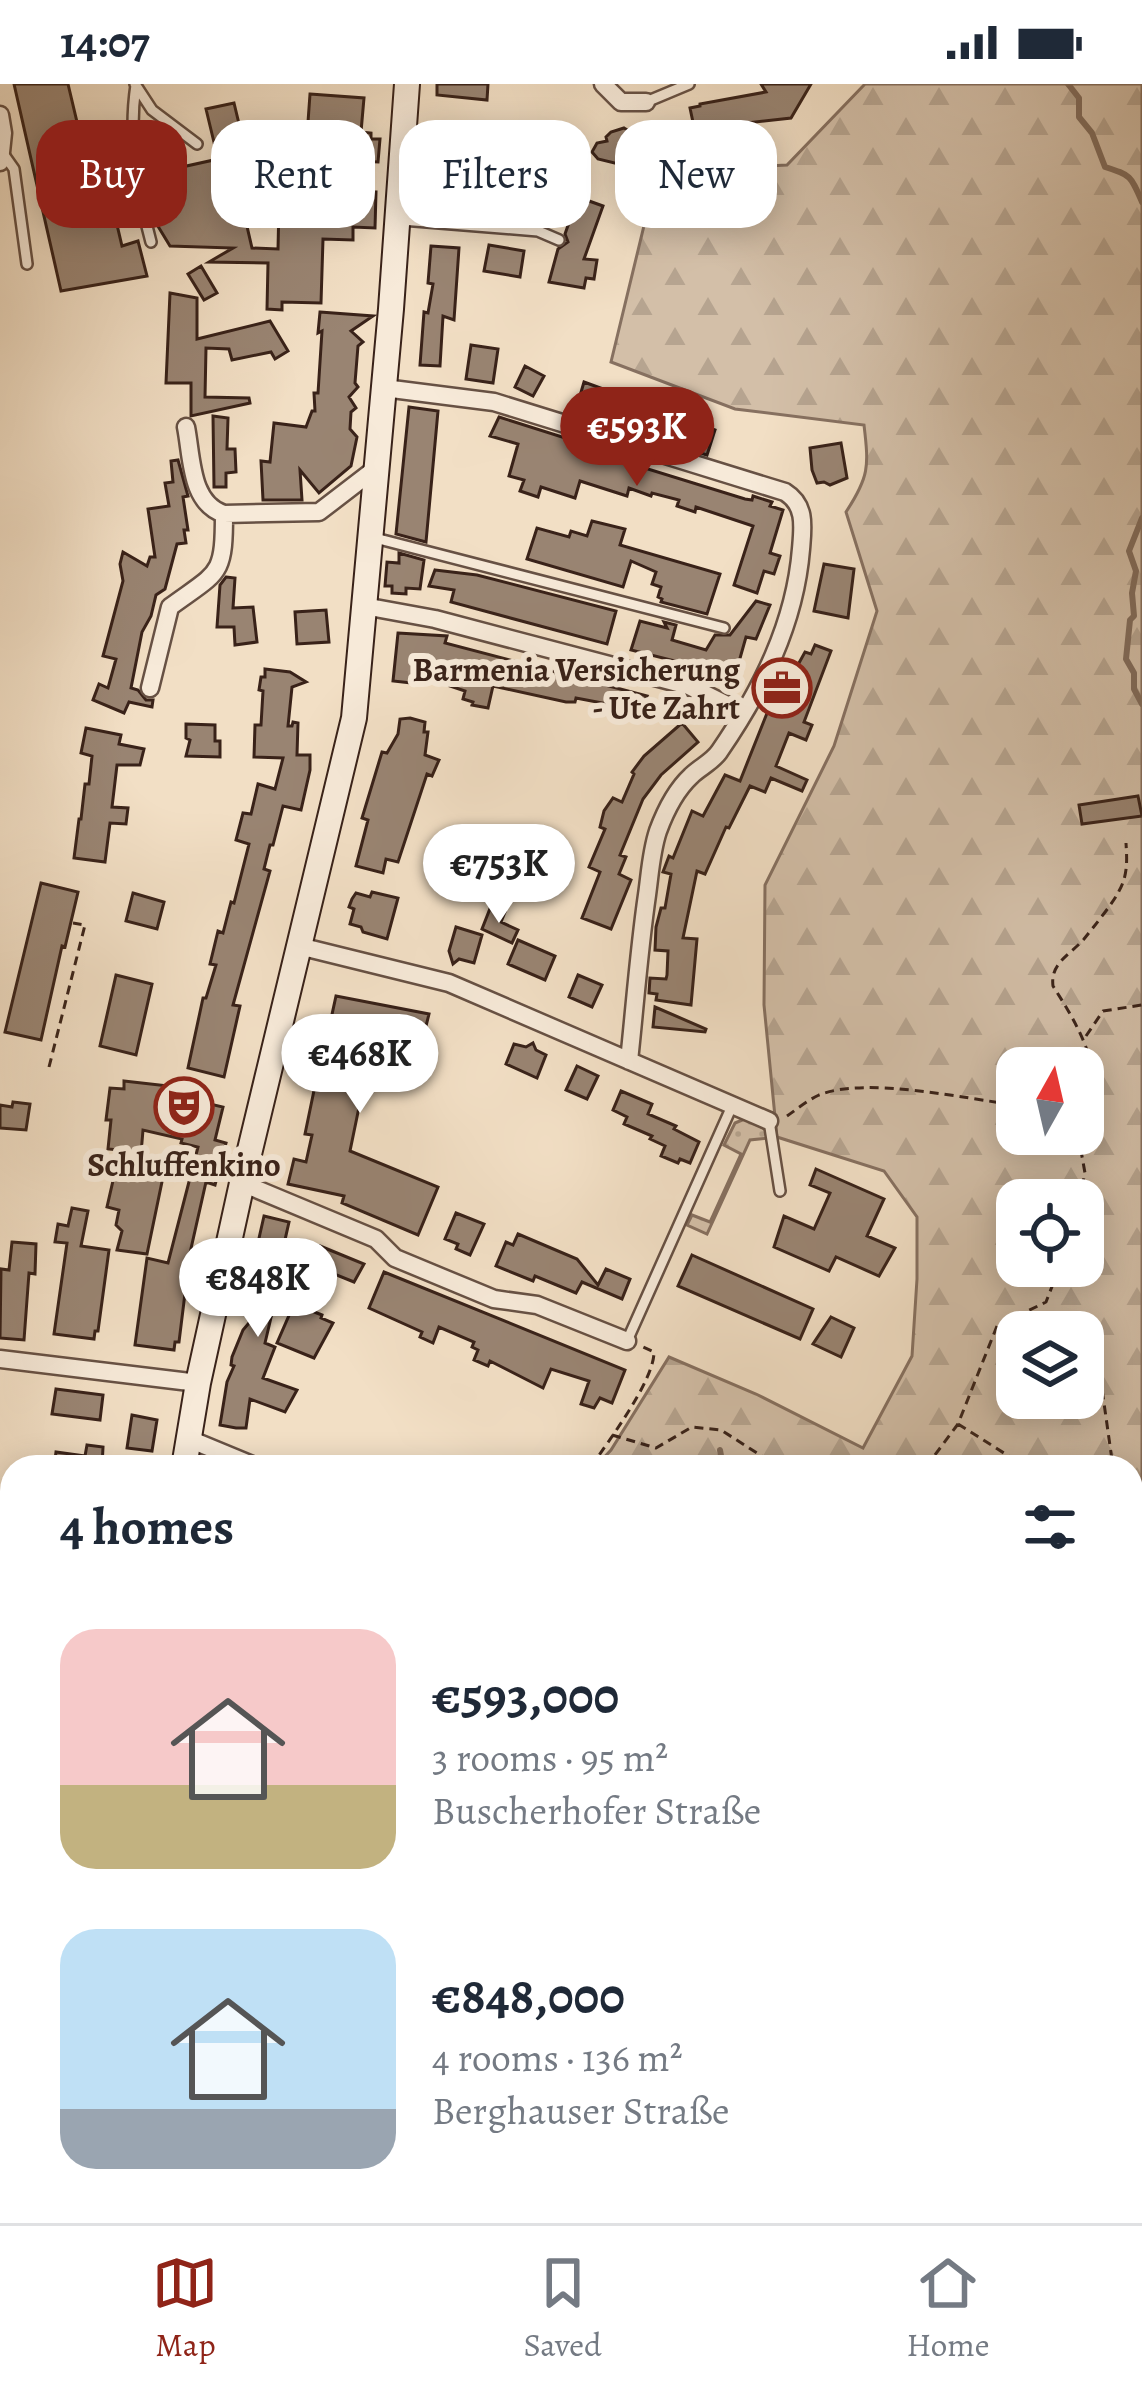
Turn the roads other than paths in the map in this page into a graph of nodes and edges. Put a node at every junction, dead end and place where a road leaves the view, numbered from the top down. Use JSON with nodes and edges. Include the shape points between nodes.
{"nodes":[{"id":1,"x":404,"y":84,"type":"edge"},
{"id":2,"x":603,"y":84,"type":"edge"},
{"id":3,"x":689,"y":84,"type":"edge"},
{"id":4,"x":135,"y":85,"type":"edge"},
{"id":5,"x":646,"y":103,"type":"joint"},
{"id":6,"x":0,"y":116,"type":"edge"},
{"id":7,"x":196,"y":144,"type":"dead end"},
{"id":8,"x":1,"y":157,"type":"edge"},
{"id":9,"x":397,"y":219,"type":"junction"},
{"id":10,"x":559,"y":239,"type":"dead end"},
{"id":11,"x":151,"y":242,"type":"dead end"},
{"id":12,"x":27,"y":264,"type":"dead end"},
{"id":13,"x":384,"y":388,"type":"junction"},
{"id":14,"x":186,"y":427,"type":"dead end"},
{"id":15,"x":376,"y":469,"type":"junction"},
{"id":16,"x":224,"y":514,"type":"junction"},
{"id":17,"x":370,"y":537,"type":"junction"},
{"id":18,"x":364,"y":606,"type":"junction"},
{"id":19,"x":724,"y":628,"type":"dead end"},
{"id":20,"x":150,"y":688,"type":"dead end"},
{"id":21,"x":743,"y":713,"type":"junction"},
{"id":22,"x":299,"y":946,"type":"junction"},
{"id":23,"x":629,"y":1060,"type":"junction"},
{"id":24,"x":732,"y":1106,"type":"junction"},
{"id":25,"x":769,"y":1121,"type":"joint"},
{"id":26,"x":242,"y":1183,"type":"junction"},
{"id":27,"x":780,"y":1191,"type":"dead end"},
{"id":28,"x":627,"y":1340,"type":"joint"},
{"id":29,"x":0,"y":1359,"type":"edge"},
{"id":30,"x":198,"y":1384,"type":"junction"},
{"id":31,"x":188,"y":1439,"type":"junction"},
{"id":32,"x":186,"y":1455,"type":"edge"},
{"id":33,"x":227,"y":1455,"type":"edge"}],
"edges":[{"from":1,"to":9,"type":"street"},
{"from":2,"to":5,"type":"street","via":[[621,102]]},
{"from":3,"to":5,"type":"lane"},
{"from":4,"to":7,"type":"lane","via":[[152,110]]},
{"from":4,"to":11,"type":"lane","via":[[132,137]]},
{"from":6,"to":8,"type":"street"},
{"from":8,"to":12,"type":"lane","via":[[14,169]]},
{"from":9,"to":10,"type":"lane"},
{"from":9,"to":13,"type":"street"},
{"from":13,"to":15,"type":"street"},
{"from":13,"to":21,"type":"street","via":[[494,402],[795,498],[802,517],[789,618]]},
{"from":14,"to":16,"type":"street","via":[[198,490]]},
{"from":15,"to":16,"type":"street","via":[[319,512]]},
{"from":15,"to":17,"type":"street"},
{"from":16,"to":20,"type":"street","via":[[224,553],[215,574],[170,607]]},
{"from":17,"to":18,"type":"street"},
{"from":17,"to":19,"type":"lane"},
{"from":18,"to":21,"type":"street","via":[[689,686]]},
{"from":18,"to":22,"type":"street","via":[[354,718]]},
{"from":21,"to":23,"type":"street","via":[[715,758],[681,787],[659,829]]},
{"from":22,"to":23,"type":"street","via":[[449,983]]},
{"from":22,"to":26,"type":"street"},
{"from":23,"to":24,"type":"street"},
{"from":24,"to":25,"type":"street"},
{"from":24,"to":28,"type":"lane"},
{"from":25,"to":27,"type":"lane"},
{"from":26,"to":28,"type":"street","via":[[494,1299],[537,1305]]},
{"from":26,"to":30,"type":"street"},
{"from":29,"to":30,"type":"street"},
{"from":30,"to":31,"type":"street"},
{"from":31,"to":32,"type":"street"},
{"from":31,"to":33,"type":"street"}]}
